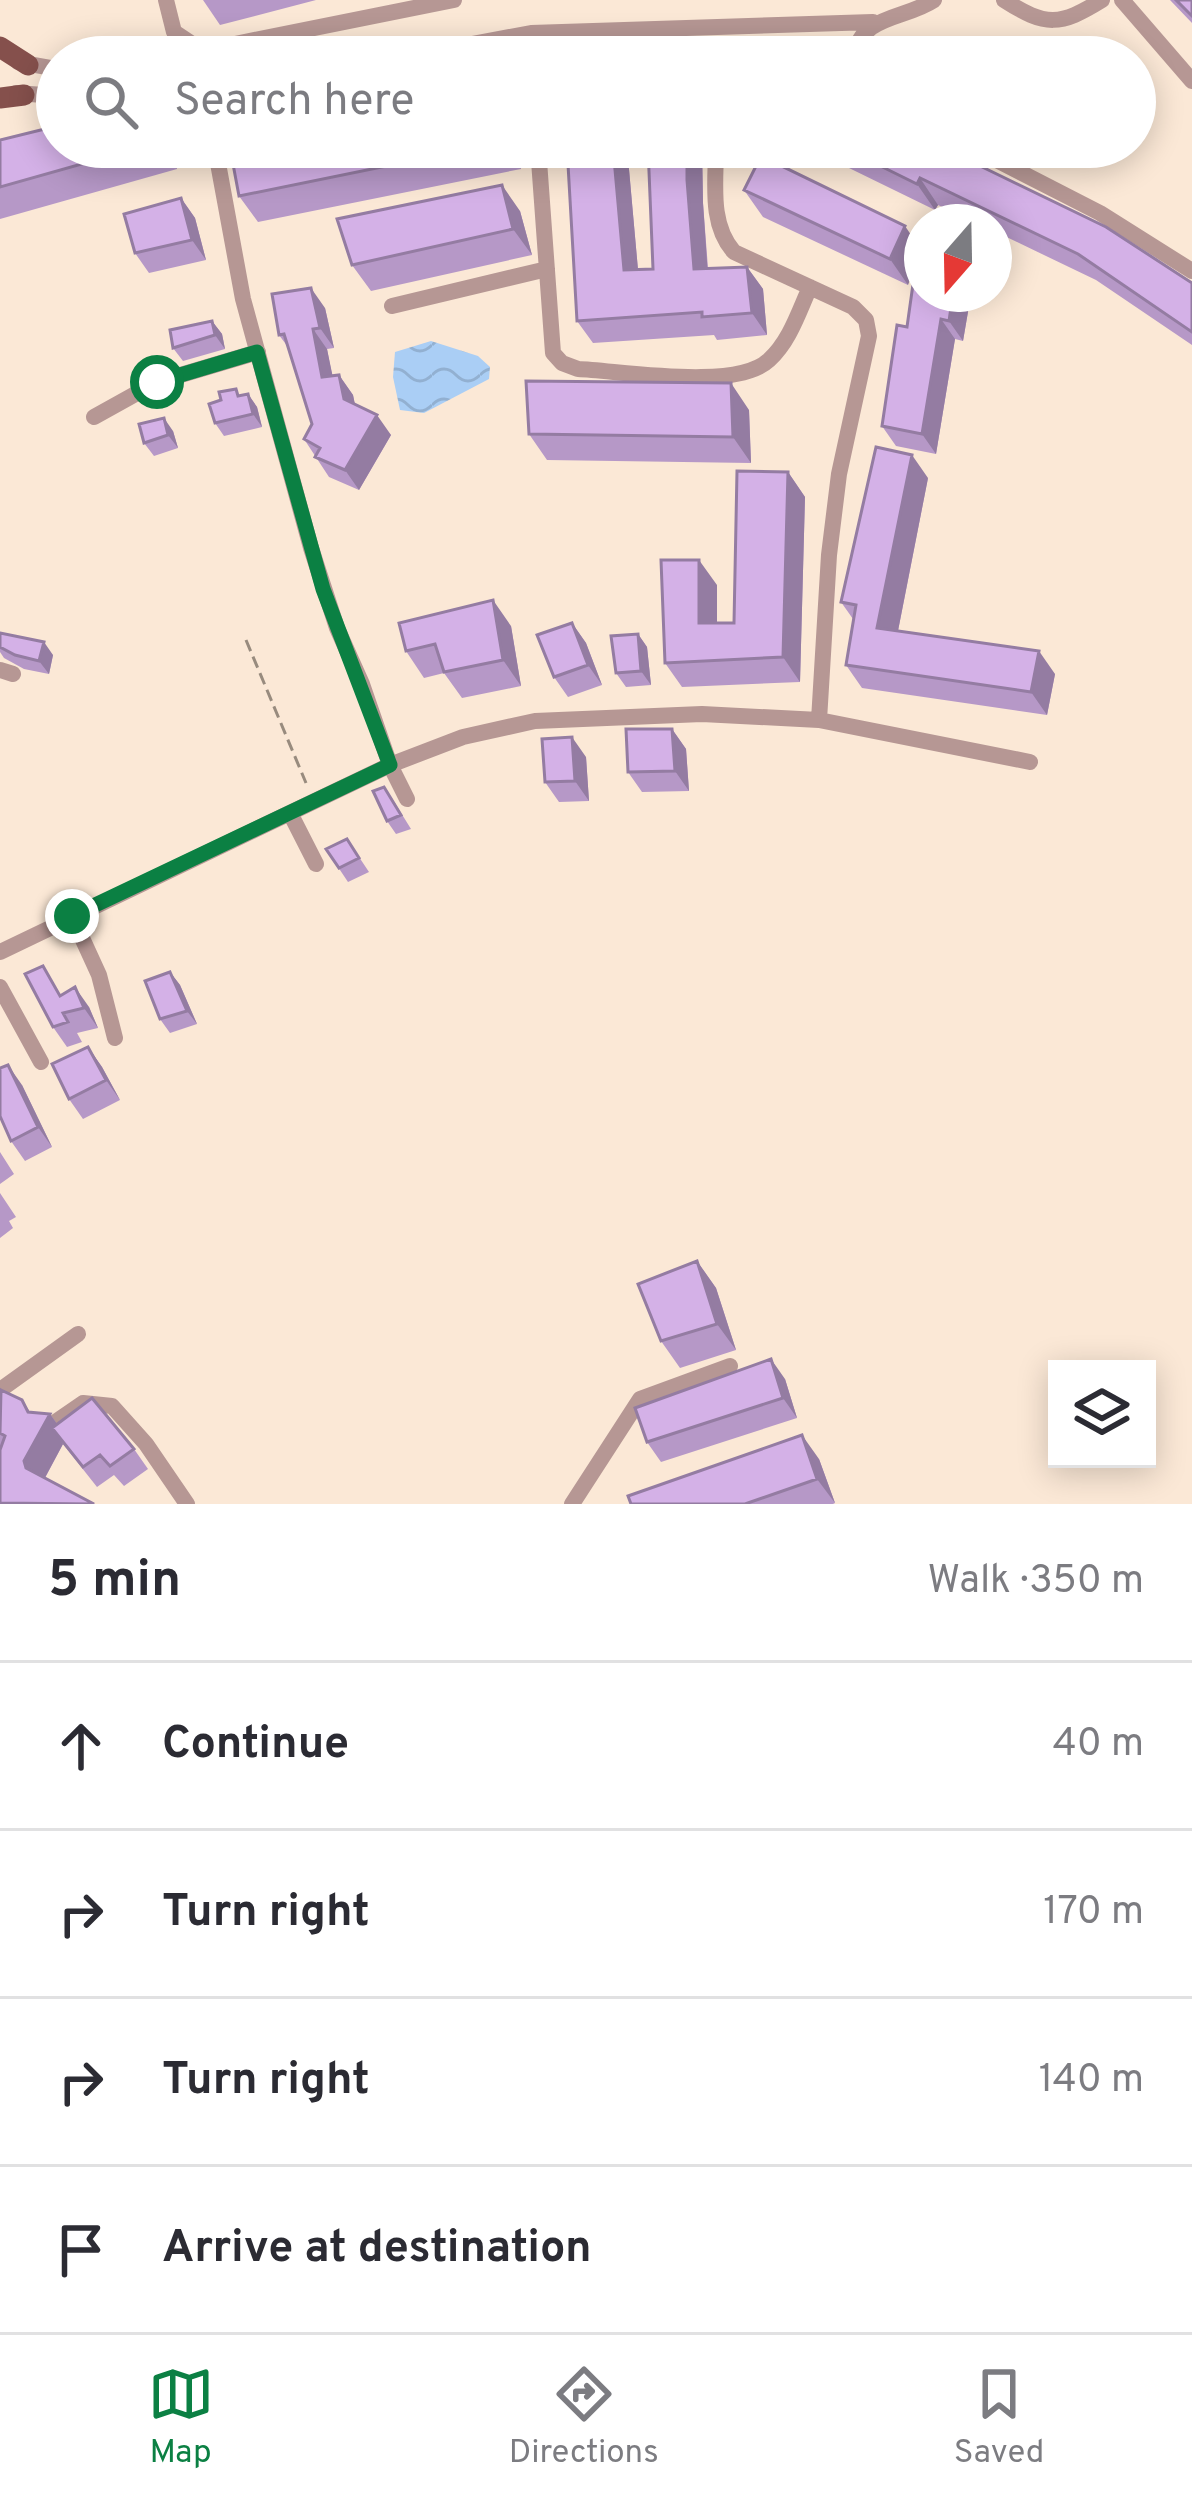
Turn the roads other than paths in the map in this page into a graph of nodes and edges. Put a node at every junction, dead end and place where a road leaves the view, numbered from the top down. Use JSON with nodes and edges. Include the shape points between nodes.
{"nodes":[{"id":1,"x":166,"y":0,"type":"edge"},
{"id":2,"x":454,"y":0,"type":"edge"},
{"id":3,"x":934,"y":0,"type":"edge"},
{"id":4,"x":1004,"y":0,"type":"edge"},
{"id":5,"x":1102,"y":0,"type":"edge"},
{"id":6,"x":1122,"y":0,"type":"edge"},
{"id":7,"x":873,"y":22,"type":"junction"},
{"id":8,"x":180,"y":36,"type":"edge"},
{"id":9,"x":275,"y":36,"type":"edge"},
{"id":10,"x":514,"y":36,"type":"edge"},
{"id":11,"x":861,"y":36,"type":"edge"},
{"id":12,"x":1153,"y":36,"type":"edge"},
{"id":13,"x":1156,"y":39,"type":"edge"},
{"id":14,"x":0,"y":47,"type":"edge"},
{"id":15,"x":0,"y":58,"type":"edge"},
{"id":16,"x":28,"y":64,"type":"junction"},
{"id":17,"x":36,"y":65,"type":"edge"},
{"id":18,"x":1192,"y":81,"type":"edge"},
{"id":19,"x":0,"y":93,"type":"edge"},
{"id":20,"x":24,"y":95,"type":"joint"},
{"id":21,"x":36,"y":95,"type":"edge"},
{"id":22,"x":222,"y":168,"type":"edge"},
{"id":23,"x":540,"y":168,"type":"edge"},
{"id":24,"x":716,"y":168,"type":"edge"},
{"id":25,"x":1012,"y":168,"type":"edge"},
{"id":26,"x":547,"y":269,"type":"junction"},
{"id":27,"x":1192,"y":271,"type":"edge"},
{"id":28,"x":810,"y":287,"type":"junction"},
{"id":29,"x":392,"y":306,"type":"dead end"},
{"id":30,"x":257,"y":352,"type":"junction"},
{"id":31,"x":94,"y":417,"type":"dead end"},
{"id":32,"x":819,"y":720,"type":"junction"},
{"id":33,"x":1030,"y":762,"type":"dead end"},
{"id":34,"x":390,"y":765,"type":"junction"},
{"id":35,"x":407,"y":799,"type":"dead end"},
{"id":36,"x":290,"y":813,"type":"junction"},
{"id":37,"x":316,"y":864,"type":"dead end"},
{"id":38,"x":72,"y":916,"type":"junction"},
{"id":39,"x":0,"y":952,"type":"edge"},
{"id":40,"x":0,"y":987,"type":"edge"},
{"id":41,"x":115,"y":1038,"type":"dead end"},
{"id":42,"x":41,"y":1062,"type":"dead end"},
{"id":43,"x":78,"y":1334,"type":"dead end"},
{"id":44,"x":730,"y":1366,"type":"dead end"},
{"id":45,"x":0,"y":1390,"type":"edge"},
{"id":46,"x":51,"y":1425,"type":"edge"},
{"id":47,"x":187,"y":1504,"type":"edge"},
{"id":48,"x":572,"y":1504,"type":"edge"}],
"edges":[{"from":1,"to":8,"type":"street"},
{"from":2,"to":9,"type":"street"},
{"from":3,"to":7,"type":"street"},
{"from":4,"to":5,"type":"street","via":[[1054,22]]},
{"from":6,"to":12,"type":"street"},
{"from":7,"to":10,"type":"street"},
{"from":7,"to":11,"type":"street"},
{"from":13,"to":18,"type":"street"},
{"from":14,"to":16,"type":"main road"},
{"from":15,"to":16,"type":"street"},
{"from":16,"to":17,"type":"street"},
{"from":19,"to":20,"type":"main road"},
{"from":20,"to":21,"type":"street"},
{"from":22,"to":30,"type":"street"},
{"from":23,"to":26,"type":"street"},
{"from":24,"to":28,"type":"street","via":[[723,239]]},
{"from":25,"to":27,"type":"street"},
{"from":26,"to":28,"type":"street","via":[[554,353],[578,369],[741,375],[783,344]]},
{"from":26,"to":29,"type":"street"},
{"from":28,"to":32,"type":"street","via":[[853,307],[869,336],[838,474]]},
{"from":30,"to":31,"type":"street","via":[[157,382]]},
{"from":30,"to":34,"type":"street","via":[[323,589]]},
{"from":32,"to":33,"type":"street"},
{"from":32,"to":34,"type":"street","via":[[702,714],[535,721]]},
{"from":34,"to":35,"type":"street"},
{"from":34,"to":36,"type":"street"},
{"from":36,"to":37,"type":"street"},
{"from":36,"to":38,"type":"street"},
{"from":38,"to":39,"type":"street"},
{"from":38,"to":41,"type":"street"},
{"from":40,"to":42,"type":"street"},
{"from":43,"to":45,"type":"street"},
{"from":44,"to":48,"type":"street","via":[[640,1399]]},
{"from":46,"to":47,"type":"street","via":[[83,1403],[112,1406]]}]}
